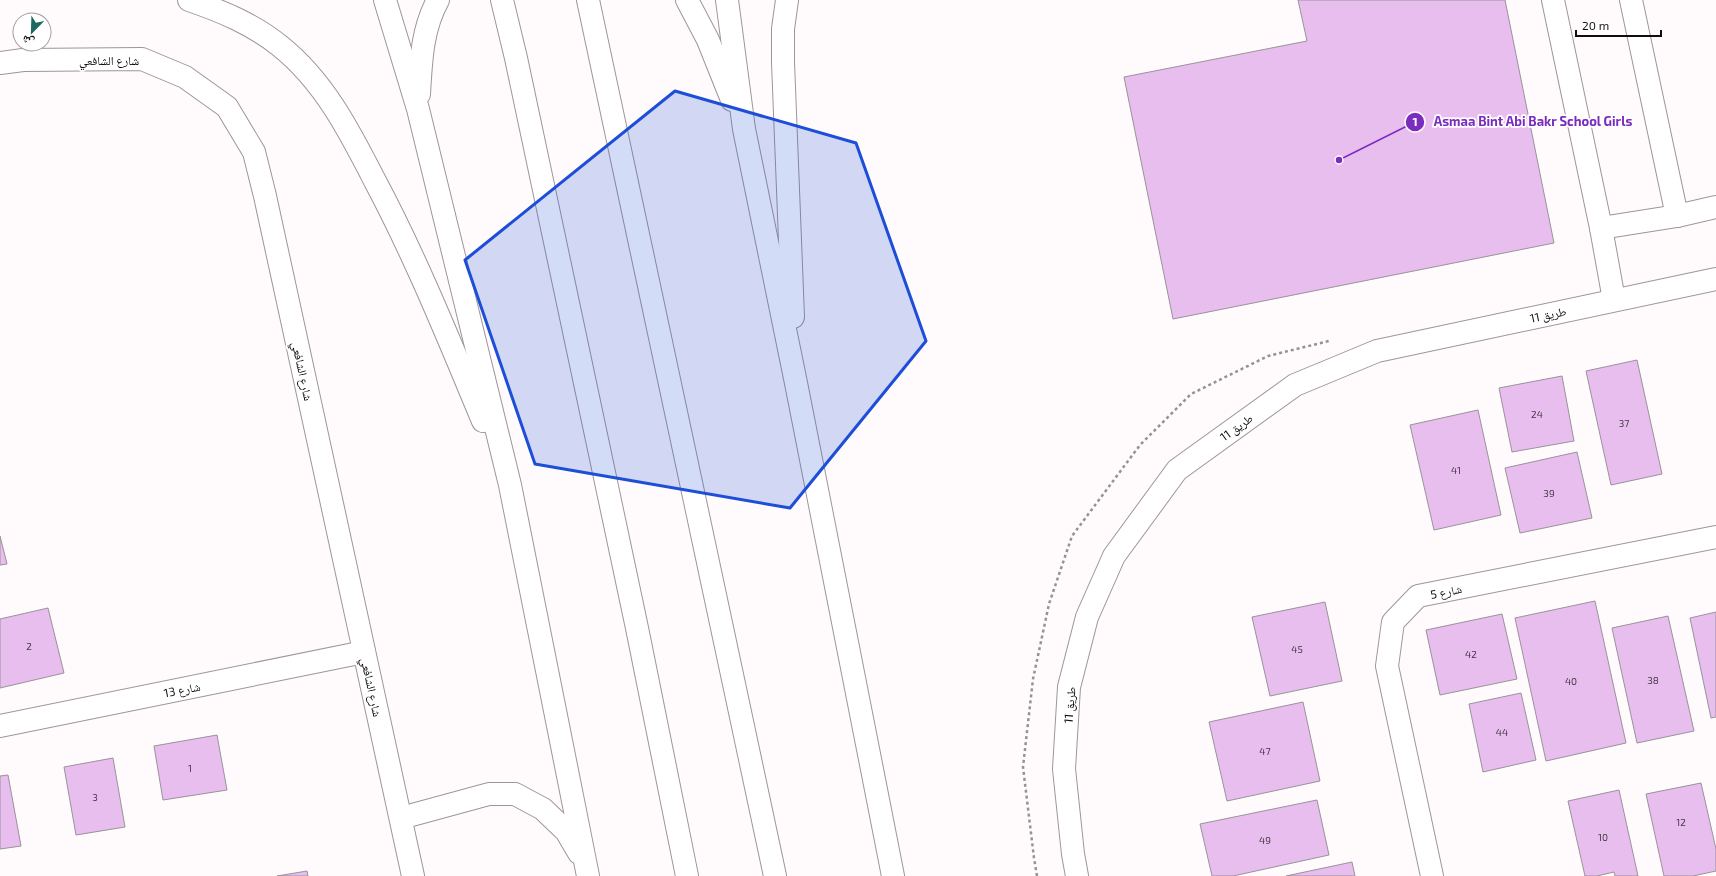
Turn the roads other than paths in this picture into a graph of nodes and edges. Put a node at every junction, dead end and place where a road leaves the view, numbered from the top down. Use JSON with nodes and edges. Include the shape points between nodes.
{"nodes":[{"id":1,"x":189,"y":0,"type":"edge"},
{"id":2,"x":385,"y":0,"type":"edge"},
{"id":3,"x":438,"y":0,"type":"edge"},
{"id":4,"x":502,"y":0,"type":"edge"},
{"id":5,"x":588,"y":0,"type":"edge"},
{"id":6,"x":687,"y":0,"type":"edge"},
{"id":7,"x":727,"y":0,"type":"edge"},
{"id":8,"x":787,"y":0,"type":"edge"},
{"id":9,"x":1553,"y":0,"type":"edge"},
{"id":10,"x":1631,"y":0,"type":"edge"},
{"id":11,"x":0,"y":63,"type":"edge"},
{"id":12,"x":418,"y":109,"type":"junction"},
{"id":13,"x":744,"y":129,"type":"junction"},
{"id":14,"x":1716,"y":207,"type":"edge"},
{"id":15,"x":1678,"y":216,"type":"junction"},
{"id":16,"x":1601,"y":228,"type":"junction"},
{"id":17,"x":1716,"y":278,"type":"edge"},
{"id":18,"x":1614,"y":300,"type":"junction"},
{"id":19,"x":796,"y":383,"type":"junction"},
{"id":20,"x":510,"y":485,"type":"junction"},
{"id":21,"x":1716,"y":537,"type":"edge"},
{"id":22,"x":364,"y":652,"type":"junction"},
{"id":23,"x":0,"y":726,"type":"edge"},
{"id":24,"x":401,"y":818,"type":"junction"},
{"id":25,"x":587,"y":871,"type":"edge"},
{"id":26,"x":413,"y":876,"type":"edge"},
{"id":27,"x":687,"y":876,"type":"edge"},
{"id":28,"x":775,"y":876,"type":"edge"},
{"id":29,"x":893,"y":876,"type":"edge"},
{"id":30,"x":1077,"y":876,"type":"edge"},
{"id":31,"x":1432,"y":876,"type":"edge"}],
"edges":[{"from":1,"to":20,"type":"main road","via":[[251,26],[280,46],[312,77],[337,112],[394,216],[433,300]]},
{"from":2,"to":12,"type":"main road"},
{"from":3,"to":12,"type":"main road","via":[[422,47]]},
{"from":4,"to":27,"type":"main road","via":[[636,620]]},
{"from":5,"to":28,"type":"main road"},
{"from":6,"to":13,"type":"main road","via":[[708,40]]},
{"from":7,"to":13,"type":"main road"},
{"from":8,"to":19,"type":"main road","via":[[783,29],[783,62]]},
{"from":9,"to":16,"type":"main road"},
{"from":10,"to":15,"type":"main road"},
{"from":11,"to":22,"type":"main road","name":"شارع الشافعي","via":[[23,60],[142,59],[185,77],[227,107],[254,152]]},
{"from":12,"to":20,"type":"main road"},
{"from":13,"to":19,"type":"main road"},
{"from":14,"to":15,"type":"main road"},
{"from":15,"to":16,"type":"main road"},
{"from":16,"to":18,"type":"main road"},
{"from":17,"to":18,"type":"main road","name":"طريق 11"},
{"from":18,"to":30,"type":"main road","name":"طريق 11","via":[[1377,351],[1295,385],[1177,470],[1114,556],[1087,617],[1069,687],[1064,769]]},
{"from":19,"to":29,"type":"main road"},
{"from":20,"to":25,"type":"main road"},
{"from":21,"to":31,"type":"main road","name":"شارع 5","via":[[1418,596],[1393,622],[1387,666]]},
{"from":22,"to":23,"type":"main road","name":"شارع 13"},
{"from":22,"to":24,"type":"main road","name":"شارع الشافعي"},
{"from":24,"to":25,"type":"main road","via":[[489,794],[515,794],[543,809],[566,831]]},
{"from":24,"to":26,"type":"main road","name":"شارع الشافعي"}]}
